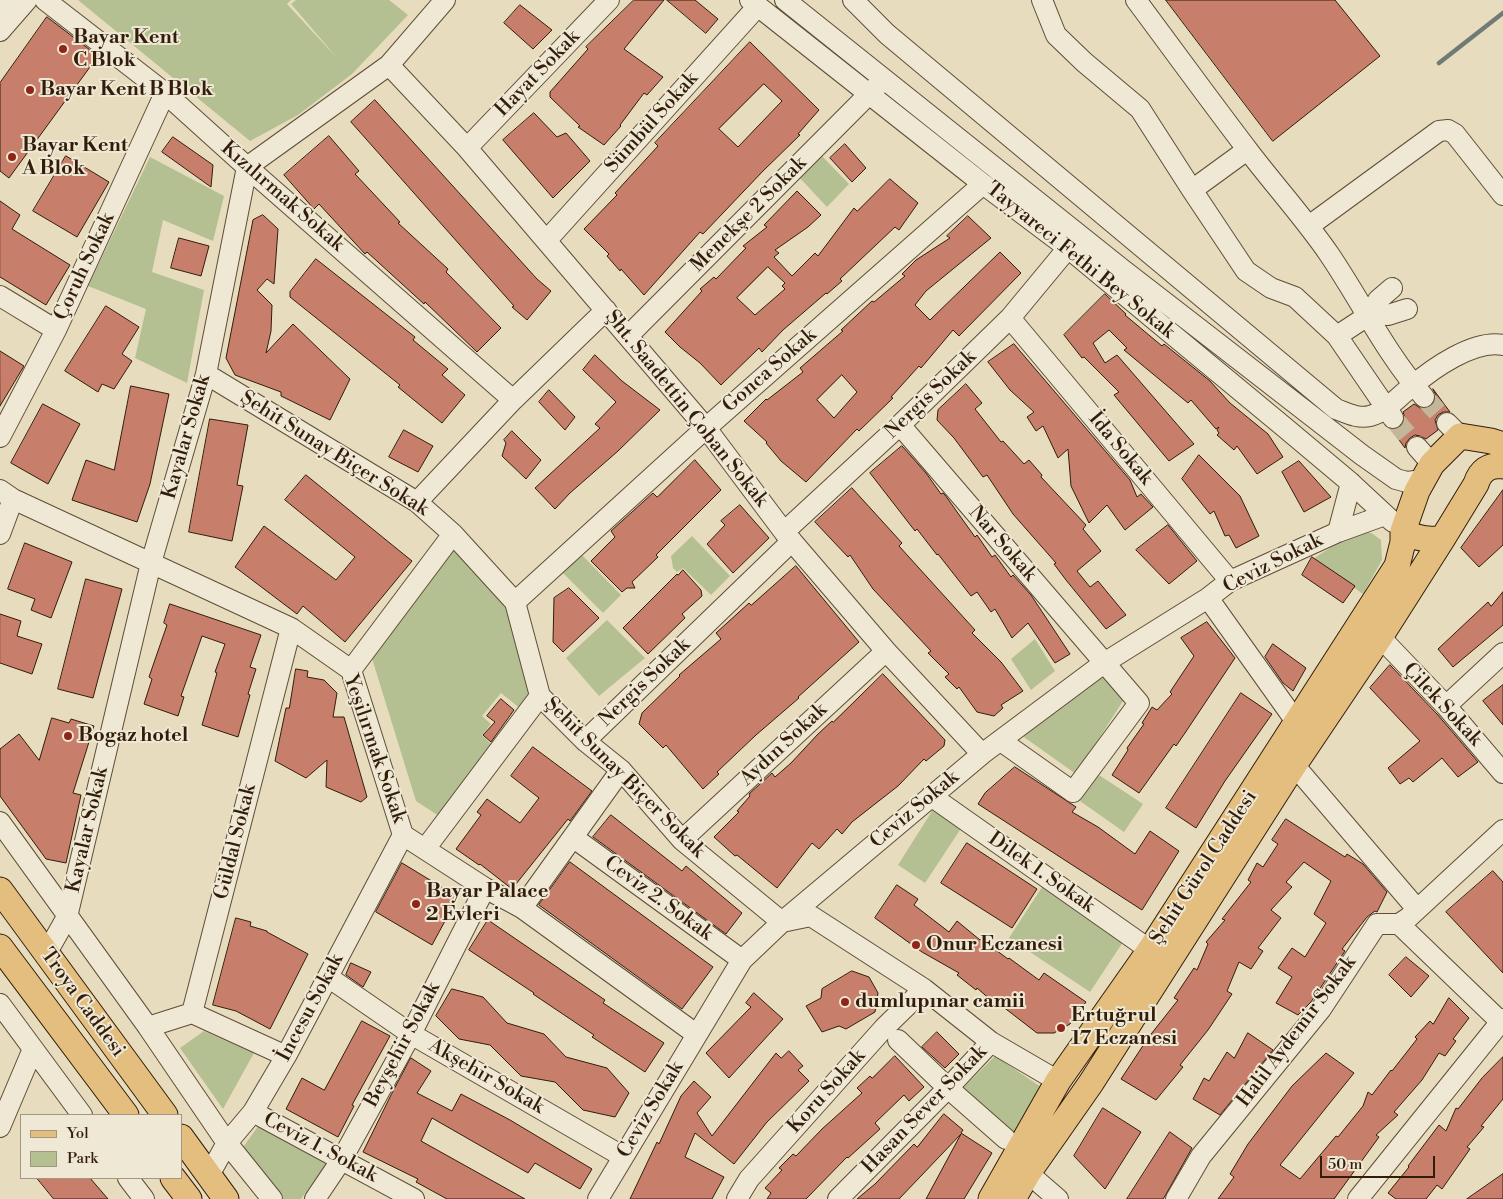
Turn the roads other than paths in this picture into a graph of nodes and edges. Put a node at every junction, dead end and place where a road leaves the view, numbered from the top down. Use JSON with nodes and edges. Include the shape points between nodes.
{"nodes":[{"id":1,"x":7,"y":0,"type":"edge"},
{"id":2,"x":27,"y":0,"type":"edge"},
{"id":3,"x":45,"y":0,"type":"edge"},
{"id":4,"x":445,"y":0,"type":"edge"},
{"id":5,"x":609,"y":0,"type":"edge"},
{"id":6,"x":785,"y":0,"type":"edge"},
{"id":7,"x":853,"y":0,"type":"edge"},
{"id":8,"x":1042,"y":0,"type":"edge"},
{"id":9,"x":1136,"y":0,"type":"edge"},
{"id":10,"x":754,"y":3,"type":"edge"},
{"id":11,"x":0,"y":7,"type":"edge"},
{"id":12,"x":0,"y":31,"type":"edge"},
{"id":13,"x":389,"y":65,"type":"junction"},
{"id":14,"x":885,"y":78,"type":"junction"},
{"id":15,"x":870,"y":93,"type":"junction"},
{"id":16,"x":165,"y":94,"type":"junction"},
{"id":17,"x":467,"y":148,"type":"junction"},
{"id":18,"x":1247,"y":150,"type":"junction"},
{"id":19,"x":247,"y":168,"type":"junction"},
{"id":20,"x":983,"y":184,"type":"junction"},
{"id":21,"x":1192,"y":190,"type":"junction"},
{"id":22,"x":1503,"y":195,"type":"edge"},
{"id":23,"x":1309,"y":226,"type":"junction"},
{"id":24,"x":547,"y":240,"type":"junction"},
{"id":25,"x":1068,"y":248,"type":"junction"},
{"id":26,"x":1392,"y":288,"type":"dead end"},
{"id":27,"x":0,"y":296,"type":"edge"},
{"id":28,"x":1407,"y":309,"type":"dead end"},
{"id":29,"x":606,"y":310,"type":"junction"},
{"id":30,"x":1370,"y":315,"type":"junction"},
{"id":31,"x":1010,"y":318,"type":"junction"},
{"id":32,"x":56,"y":330,"type":"junction"},
{"id":33,"x":628,"y":336,"type":"junction"},
{"id":34,"x":1337,"y":336,"type":"junction"},
{"id":35,"x":1503,"y":345,"type":"edge"},
{"id":36,"x":206,"y":374,"type":"junction"},
{"id":37,"x":1419,"y":391,"type":"junction"},
{"id":38,"x":514,"y":400,"type":"junction"},
{"id":39,"x":1390,"y":414,"type":"junction"},
{"id":40,"x":900,"y":425,"type":"junction"},
{"id":41,"x":706,"y":428,"type":"junction"},
{"id":42,"x":1454,"y":429,"type":"junction"},
{"id":43,"x":0,"y":437,"type":"edge"},
{"id":44,"x":1503,"y":445,"type":"edge"},
{"id":45,"x":1424,"y":464,"type":"junction"},
{"id":46,"x":1503,"y":466,"type":"edge"},
{"id":47,"x":1479,"y":474,"type":"junction"},
{"id":48,"x":1350,"y":483,"type":"junction"},
{"id":49,"x":7,"y":494,"type":"edge"},
{"id":50,"x":417,"y":502,"type":"junction"},
{"id":51,"x":1394,"y":523,"type":"junction"},
{"id":52,"x":1338,"y":532,"type":"junction"},
{"id":53,"x":0,"y":534,"type":"edge"},
{"id":54,"x":454,"y":534,"type":"junction"},
{"id":55,"x":788,"y":536,"type":"junction"},
{"id":56,"x":1442,"y":538,"type":"junction"},
{"id":57,"x":151,"y":564,"type":"junction"},
{"id":58,"x":1230,"y":581,"type":"junction"},
{"id":59,"x":1208,"y":598,"type":"junction"},
{"id":60,"x":515,"y":602,"type":"junction"},
{"id":61,"x":291,"y":628,"type":"junction"},
{"id":62,"x":1380,"y":637,"type":"junction"},
{"id":63,"x":886,"y":651,"type":"junction"},
{"id":64,"x":1503,"y":653,"type":"edge"},
{"id":65,"x":1104,"y":663,"type":"junction"},
{"id":66,"x":352,"y":670,"type":"junction"},
{"id":67,"x":540,"y":696,"type":"junction"},
{"id":68,"x":1446,"y":706,"type":"junction"},
{"id":69,"x":1297,"y":723,"type":"junction"},
{"id":70,"x":585,"y":741,"type":"junction"},
{"id":71,"x":1001,"y":741,"type":"junction"},
{"id":72,"x":982,"y":754,"type":"junction"},
{"id":73,"x":1294,"y":764,"type":"junction"},
{"id":74,"x":621,"y":770,"type":"junction"},
{"id":75,"x":1503,"y":773,"type":"edge"},
{"id":76,"x":931,"y":796,"type":"junction"},
{"id":77,"x":0,"y":822,"type":"edge"},
{"id":78,"x":1503,"y":830,"type":"edge"},
{"id":79,"x":403,"y":835,"type":"junction"},
{"id":80,"x":574,"y":838,"type":"junction"},
{"id":81,"x":682,"y":840,"type":"junction"},
{"id":82,"x":425,"y":849,"type":"junction"},
{"id":83,"x":485,"y":888,"type":"junction"},
{"id":84,"x":0,"y":890,"type":"edge"},
{"id":85,"x":522,"y":908,"type":"junction"},
{"id":86,"x":1417,"y":909,"type":"junction"},
{"id":87,"x":67,"y":917,"type":"junction"},
{"id":88,"x":782,"y":922,"type":"junction"},
{"id":89,"x":1399,"y":924,"type":"junction"},
{"id":90,"x":0,"y":947,"type":"edge"},
{"id":91,"x":1150,"y":950,"type":"junction"},
{"id":92,"x":46,"y":954,"type":"junction"},
{"id":93,"x":742,"y":960,"type":"junction"},
{"id":94,"x":328,"y":977,"type":"junction"},
{"id":95,"x":924,"y":989,"type":"junction"},
{"id":96,"x":0,"y":1004,"type":"edge"},
{"id":97,"x":192,"y":1012,"type":"junction"},
{"id":98,"x":1502,"y":1021,"type":"edge"},
{"id":99,"x":148,"y":1026,"type":"junction"},
{"id":100,"x":411,"y":1034,"type":"junction"},
{"id":101,"x":696,"y":1034,"type":"junction"},
{"id":102,"x":898,"y":1040,"type":"dead end"},
{"id":103,"x":991,"y":1042,"type":"junction"},
{"id":104,"x":33,"y":1049,"type":"junction"},
{"id":105,"x":286,"y":1056,"type":"junction"},
{"id":106,"x":1058,"y":1081,"type":"junction"},
{"id":107,"x":948,"y":1088,"type":"junction"},
{"id":108,"x":1082,"y":1096,"type":"junction"},
{"id":109,"x":253,"y":1112,"type":"junction"},
{"id":110,"x":81,"y":1114,"type":"edge"},
{"id":111,"x":125,"y":1114,"type":"edge"},
{"id":112,"x":164,"y":1114,"type":"edge"},
{"id":113,"x":0,"y":1127,"type":"edge"},
{"id":114,"x":182,"y":1138,"type":"edge"},
{"id":115,"x":1006,"y":1139,"type":"dead end"},
{"id":116,"x":227,"y":1143,"type":"junction"},
{"id":117,"x":622,"y":1156,"type":"junction"},
{"id":118,"x":342,"y":1159,"type":"junction"},
{"id":119,"x":1028,"y":1173,"type":"junction"},
{"id":120,"x":209,"y":1175,"type":"junction"},
{"id":121,"x":129,"y":1179,"type":"edge"},
{"id":122,"x":174,"y":1179,"type":"edge"},
{"id":123,"x":144,"y":1199,"type":"edge"},
{"id":124,"x":189,"y":1199,"type":"edge"},
{"id":125,"x":226,"y":1199,"type":"edge"},
{"id":126,"x":272,"y":1199,"type":"edge"},
{"id":127,"x":315,"y":1199,"type":"edge"},
{"id":128,"x":414,"y":1199,"type":"edge"},
{"id":129,"x":598,"y":1199,"type":"edge"},
{"id":130,"x":737,"y":1199,"type":"edge"},
{"id":131,"x":838,"y":1199,"type":"edge"},
{"id":132,"x":991,"y":1199,"type":"edge"},
{"id":133,"x":1013,"y":1199,"type":"edge"},
{"id":134,"x":1058,"y":1199,"type":"edge"},
{"id":135,"x":1176,"y":1199,"type":"edge"},
{"id":136,"x":1358,"y":1199,"type":"edge"}],
"edges":[{"from":1,"to":11,"type":"street"},
{"from":2,"to":12,"type":"street"},
{"from":3,"to":16,"type":"street","name":"Kızılırmak Sokak"},
{"from":4,"to":13,"type":"street"},
{"from":5,"to":17,"type":"street","name":"Hayat Sokak"},
{"from":6,"to":14,"type":"street","name":"Tayyareci Fethi Bey Sokak"},
{"from":7,"to":39,"type":"street","via":[[886,34],[1336,409],[1354,416]]},
{"from":8,"to":21,"type":"street","via":[[1056,35],[1140,109]]},
{"from":9,"to":18,"type":"street"},
{"from":10,"to":15,"type":"street","name":"Tayyareci Fethi Bey Sokak"},
{"from":10,"to":24,"type":"street","name":"Sümbül Sokak"},
{"from":13,"to":17,"type":"street","name":"Şht. Saadettin Çoban Sokak"},
{"from":13,"to":19,"type":"street"},
{"from":14,"to":15,"type":"street","name":"Menekşe 2 Sokak"},
{"from":14,"to":45,"type":"street","name":"Tayyareci Fethi Bey Sokak","via":[[1122,269],[1362,455],[1396,479],[1406,482]]},
{"from":15,"to":20,"type":"street","name":"Tayyareci Fethi Bey Sokak"},
{"from":15,"to":33,"type":"street","name":"Menekşe 2 Sokak"},
{"from":16,"to":19,"type":"street","name":"Kızılırmak Sokak"},
{"from":16,"to":32,"type":"street","name":"Çoruh Sokak"},
{"from":17,"to":24,"type":"street","name":"Şht. Saadettin Çoban Sokak"},
{"from":18,"to":21,"type":"street"},
{"from":18,"to":23,"type":"street"},
{"from":19,"to":36,"type":"street","name":"Kayalar Sokak"},
{"from":19,"to":38,"type":"street","name":"Kızılırmak Sokak"},
{"from":20,"to":25,"type":"street","name":"Tayyareci Fethi Bey Sokak"},
{"from":20,"to":41,"type":"street","name":"Gonca Sokak"},
{"from":21,"to":34,"type":"street","via":[[1246,272],[1271,288],[1295,297]]},
{"from":22,"to":23,"type":"street","via":[[1455,134],[1448,130],[1439,131]]},
{"from":23,"to":30,"type":"street"},
{"from":24,"to":29,"type":"street","name":"Şht. Saadettin Çoban Sokak"},
{"from":25,"to":31,"type":"street","name":"Nergis Sokak"},
{"from":25,"to":48,"type":"street","name":"Tayyareci Fethi Bey Sokak"},
{"from":26,"to":30,"type":"street","via":[[1378,300]]},
{"from":27,"to":32,"type":"street"},
{"from":28,"to":30,"type":"street","via":[[1388,315]]},
{"from":29,"to":33,"type":"street","name":"Şht. Saadettin Çoban Sokak"},
{"from":29,"to":38,"type":"street"},
{"from":30,"to":34,"type":"street"},
{"from":30,"to":37,"type":"street"},
{"from":31,"to":40,"type":"street","name":"Nergis Sokak"},
{"from":31,"to":58,"type":"street","name":"İda Sokak"},
{"from":32,"to":43,"type":"street","name":"Çoruh Sokak"},
{"from":33,"to":41,"type":"street","name":"Şht. Saadettin Çoban Sokak"},
{"from":34,"to":39,"type":"street"},
{"from":35,"to":37,"type":"street","via":[[1475,346],[1447,362]]},
{"from":36,"to":50,"type":"street","name":"Şehit Sunay Biçer Sokak"},
{"from":36,"to":57,"type":"street","name":"Kayalar Sokak"},
{"from":37,"to":39,"type":"street"},
{"from":38,"to":50,"type":"street"},
{"from":40,"to":55,"type":"street","name":"Nergis Sokak"},
{"from":40,"to":65,"type":"street","name":"Nar Sokak"},
{"from":41,"to":55,"type":"street","name":"Şht. Saadettin Çoban Sokak"},
{"from":41,"to":60,"type":"street","name":"Gonca Sokak"},
{"from":42,"to":44,"type":"main road"},
{"from":42,"to":45,"type":"main road"},
{"from":42,"to":47,"type":"main road"},
{"from":45,"to":51,"type":"main road","name":"Şehit Gürol Caddesi","via":[[1412,504]]},
{"from":46,"to":47,"type":"main road","via":[[1486,469]]},
{"from":47,"to":56,"type":"main road","name":"Şehit Gürol Caddesi"},
{"from":48,"to":51,"type":"street","name":"Tayyareci Fethi Bey Sokak"},
{"from":48,"to":52,"type":"street","name":"Ceviz Sokak"},
{"from":49,"to":53,"type":"street"},
{"from":49,"to":57,"type":"street","name":"Yeşilırmak Sokak"},
{"from":50,"to":54,"type":"street","name":"Şehit Sunay Biçer Sokak"},
{"from":51,"to":52,"type":"street","name":"Ceviz Sokak"},
{"from":51,"to":56,"type":"main road","via":[[1411,536],[1432,541]]},
{"from":51,"to":69,"type":"main road","name":"Şehit Gürol Caddesi","via":[[1403,542],[1397,566]]},
{"from":52,"to":58,"type":"street","name":"Ceviz Sokak"},
{"from":54,"to":60,"type":"street","name":"Şehit Sunay Biçer Sokak"},
{"from":54,"to":66,"type":"street"},
{"from":55,"to":63,"type":"street","name":"Şht. Saadettin Çoban Sokak"},
{"from":55,"to":70,"type":"street","name":"Nergis Sokak"},
{"from":56,"to":62,"type":"main road","name":"Şehit Gürol Caddesi"},
{"from":57,"to":61,"type":"street","name":"Yeşilırmak Sokak"},
{"from":57,"to":87,"type":"street","name":"Kayalar Sokak"},
{"from":58,"to":59,"type":"street","name":"Ceviz Sokak"},
{"from":59,"to":65,"type":"street","name":"Ceviz Sokak"},
{"from":59,"to":69,"type":"street"},
{"from":60,"to":67,"type":"street","name":"Şehit Sunay Biçer Sokak"},
{"from":61,"to":66,"type":"street","name":"Yeşilırmak Sokak"},
{"from":61,"to":97,"type":"street","name":"Güldal Sokak"},
{"from":62,"to":68,"type":"street","name":"Çilek Sokak"},
{"from":62,"to":73,"type":"main road","name":"Şehit Gürol Caddesi"},
{"from":63,"to":72,"type":"street","name":"Şht. Saadettin Çoban Sokak"},
{"from":63,"to":81,"type":"street","name":"Aydın Sokak"},
{"from":64,"to":68,"type":"street"},
{"from":65,"to":71,"type":"street","name":"Ceviz Sokak"},
{"from":65,"to":71,"type":"street","name":"Nar Sokak","via":[[1139,703],[1074,792]]},
{"from":66,"to":79,"type":"street","name":"Yeşilırmak Sokak"},
{"from":67,"to":70,"type":"street","name":"Şehit Sunay Biçer Sokak"},
{"from":67,"to":82,"type":"street"},
{"from":68,"to":75,"type":"street","name":"Çilek Sokak"},
{"from":69,"to":91,"type":"main road","name":"Şehit Gürol Caddesi"},
{"from":70,"to":74,"type":"street","name":"Şehit Sunay Biçer Sokak"},
{"from":71,"to":72,"type":"street","name":"Ceviz Sokak"},
{"from":72,"to":76,"type":"street","name":"Ceviz Sokak"},
{"from":73,"to":86,"type":"street"},
{"from":73,"to":108,"type":"main road","name":"Şehit Gürol Caddesi"},
{"from":74,"to":80,"type":"street"},
{"from":74,"to":81,"type":"street","name":"Şehit Sunay Biçer Sokak"},
{"from":76,"to":88,"type":"street","name":"Ceviz Sokak"},
{"from":76,"to":91,"type":"street","name":"Dilek 1. Sokak"},
{"from":77,"to":87,"type":"street"},
{"from":78,"to":86,"type":"street"},
{"from":79,"to":82,"type":"street","name":"Yeşilırmak Sokak"},
{"from":79,"to":94,"type":"street","name":"İncesu Sokak"},
{"from":80,"to":85,"type":"street"},
{"from":80,"to":93,"type":"street","name":"Ceviz 2. Sokak"},
{"from":81,"to":88,"type":"street","name":"Şehit Sunay Biçer Sokak"},
{"from":82,"to":83,"type":"street","name":"Yeşilırmak Sokak"},
{"from":83,"to":85,"type":"street","name":"Yeşilırmak Sokak"},
{"from":83,"to":100,"type":"street","name":"Beyşehir Sokak"},
{"from":84,"to":92,"type":"main road","name":"Troya Caddesi"},
{"from":85,"to":101,"type":"street","name":"Yeşilırmak Sokak"},
{"from":86,"to":89,"type":"street"},
{"from":87,"to":92,"type":"street","name":"Kayalar Sokak"},
{"from":87,"to":99,"type":"street"},
{"from":88,"to":93,"type":"street","name":"Ceviz Sokak"},
{"from":88,"to":95,"type":"street","via":[[811,916]]},
{"from":89,"to":98,"type":"street"},
{"from":89,"to":135,"type":"street","name":"Halil Aydemir Sokak","via":[[1377,924],[1321,1008],[1201,1156]]},
{"from":90,"to":111,"type":"main road","name":"Troya Caddesi"},
{"from":91,"to":106,"type":"main road","name":"Şehit Gürol Caddesi"},
{"from":92,"to":112,"type":"main road","name":"Troya Caddesi"},
{"from":93,"to":101,"type":"street","name":"Ceviz Sokak"},
{"from":94,"to":100,"type":"street","name":"Akşehir Sokak"},
{"from":94,"to":105,"type":"street","name":"İncesu Sokak"},
{"from":95,"to":103,"type":"street"},
{"from":95,"to":130,"type":"street","name":"Koru Sokak","via":[[884,1028],[756,1172]]},
{"from":96,"to":104,"type":"street"},
{"from":97,"to":99,"type":"street"},
{"from":97,"to":105,"type":"street"},
{"from":98,"to":136,"type":"street"},
{"from":99,"to":116,"type":"street"},
{"from":100,"to":117,"type":"street","name":"Akşehir Sokak"},
{"from":100,"to":118,"type":"street","name":"Beyşehir Sokak"},
{"from":101,"to":117,"type":"street","name":"Ceviz Sokak"},
{"from":102,"to":107,"type":"street"},
{"from":103,"to":106,"type":"street"},
{"from":103,"to":107,"type":"street","name":"Hasan Sever Sokak"},
{"from":104,"to":110,"type":"street"},
{"from":104,"to":113,"type":"street"},
{"from":105,"to":109,"type":"street","name":"İncesu Sokak"},
{"from":106,"to":108,"type":"main road"},
{"from":106,"to":132,"type":"main road","name":"Şehit Gürol Caddesi"},
{"from":107,"to":115,"type":"street"},
{"from":107,"to":131,"type":"street","name":"Hasan Sever Sokak"},
{"from":108,"to":119,"type":"main road","name":"Şehit Gürol Caddesi"},
{"from":109,"to":116,"type":"street","name":"İncesu Sokak"},
{"from":109,"to":118,"type":"street","name":"Ceviz 1. Sokak"},
{"from":114,"to":120,"type":"main road"},
{"from":116,"to":120,"type":"street","name":"İncesu Sokak"},
{"from":116,"to":126,"type":"street"},
{"from":117,"to":129,"type":"street","name":"Ceviz Sokak"},
{"from":118,"to":127,"type":"street","name":"Beyşehir Sokak"},
{"from":118,"to":128,"type":"street","name":"Ceviz 1. Sokak"},
{"from":119,"to":133,"type":"main road","name":"Şehit Gürol Caddesi"},
{"from":119,"to":134,"type":"street"},
{"from":120,"to":125,"type":"main road"},
{"from":121,"to":123,"type":"street"},
{"from":122,"to":124,"type":"main road"}]}
